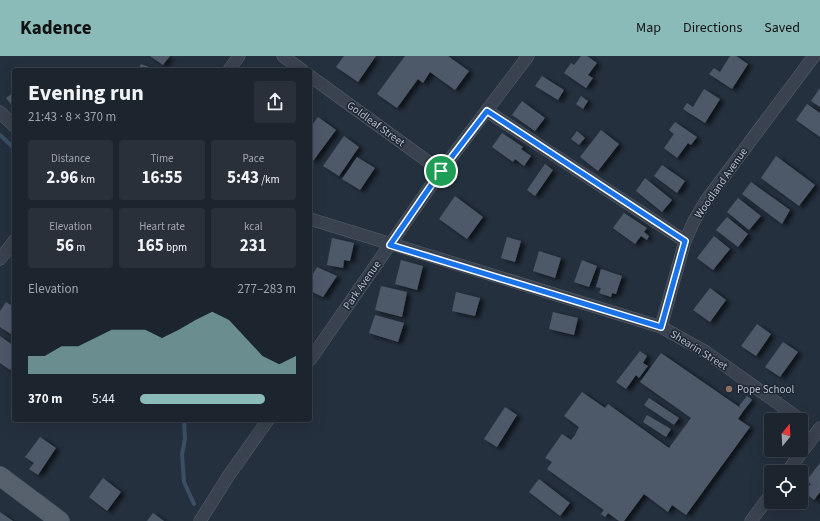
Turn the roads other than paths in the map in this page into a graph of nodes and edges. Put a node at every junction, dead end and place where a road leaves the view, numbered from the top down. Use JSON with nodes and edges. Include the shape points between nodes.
{"nodes":[{"id":1,"x":239,"y":56,"type":"edge"},
{"id":2,"x":283,"y":56,"type":"edge"},
{"id":3,"x":528,"y":56,"type":"edge"},
{"id":4,"x":814,"y":56,"type":"edge"},
{"id":5,"x":230,"y":68,"type":"edge"},
{"id":6,"x":299,"y":68,"type":"edge"},
{"id":7,"x":312,"y":77,"type":"edge"},
{"id":8,"x":487,"y":111,"type":"junction"},
{"id":9,"x":0,"y":112,"type":"edge"},
{"id":10,"x":12,"y":124,"type":"edge"},
{"id":11,"x":441,"y":171,"type":"junction"},
{"id":12,"x":312,"y":220,"type":"edge"},
{"id":13,"x":685,"y":241,"type":"junction"},
{"id":14,"x":12,"y":244,"type":"edge"},
{"id":15,"x":390,"y":245,"type":"junction"},
{"id":16,"x":0,"y":259,"type":"edge"},
{"id":17,"x":661,"y":327,"type":"junction"},
{"id":18,"x":312,"y":357,"type":"edge"},
{"id":19,"x":791,"y":413,"type":"edge"},
{"id":20,"x":267,"y":422,"type":"edge"},
{"id":21,"x":808,"y":424,"type":"edge"},
{"id":22,"x":819,"y":431,"type":"edge"},
{"id":23,"x":792,"y":465,"type":"edge"},
{"id":24,"x":0,"y":476,"type":"edge"},
{"id":25,"x":764,"y":503,"type":"edge"},
{"id":26,"x":60,"y":521,"type":"edge"},
{"id":27,"x":200,"y":521,"type":"edge"},
{"id":28,"x":751,"y":521,"type":"edge"}],
"edges":[{"from":1,"to":5,"type":"street"},
{"from":2,"to":6,"type":"street"},
{"from":3,"to":8,"type":"street","name":"Park Avenue"},
{"from":4,"to":13,"type":"street","name":"Woodland Avenue","via":[[705,202]]},
{"from":7,"to":11,"type":"street","name":"Goldleaf Street"},
{"from":8,"to":11,"type":"street","name":"Park Avenue"},
{"from":8,"to":13,"type":"street"},
{"from":9,"to":10,"type":"street"},
{"from":11,"to":15,"type":"street","name":"Park Avenue"},
{"from":12,"to":15,"type":"street","name":"Shearin Street"},
{"from":13,"to":17,"type":"street","name":"Woodland Avenue"},
{"from":14,"to":16,"type":"street"},
{"from":15,"to":17,"type":"street","name":"Shearin Street"},
{"from":15,"to":18,"type":"street","name":"Park Avenue"},
{"from":17,"to":19,"type":"street","name":"Shearin Street","via":[[706,352]]},
{"from":20,"to":27,"type":"street"},
{"from":21,"to":22,"type":"street","name":"Shearin Street"},
{"from":22,"to":23,"type":"street"},
{"from":24,"to":26,"type":"main road"},
{"from":25,"to":28,"type":"street"}]}
